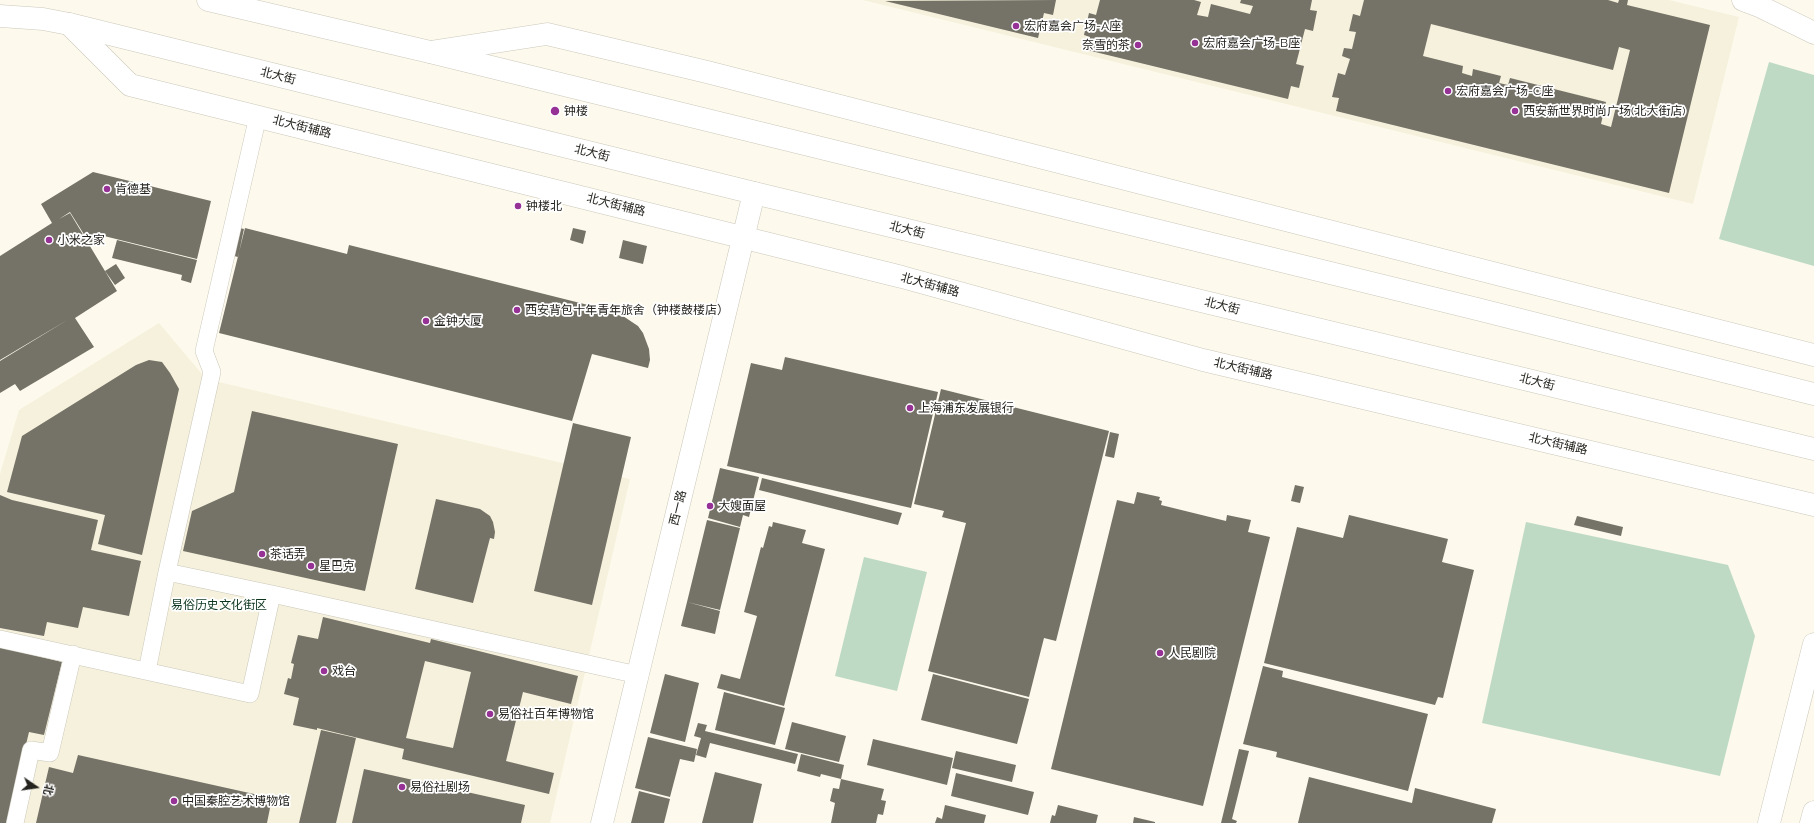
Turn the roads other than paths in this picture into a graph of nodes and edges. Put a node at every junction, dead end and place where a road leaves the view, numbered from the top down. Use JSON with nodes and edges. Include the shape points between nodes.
{"nodes":[{"id":1,"x":208,"y":0,"type":"edge"},
{"id":2,"x":1742,"y":0,"type":"edge"},
{"id":3,"x":0,"y":16,"type":"edge"},
{"id":4,"x":68,"y":24,"type":"junction"},
{"id":5,"x":1814,"y":33,"type":"edge"},
{"id":6,"x":430,"y":52,"type":"junction"},
{"id":7,"x":258,"y":116,"type":"junction"},
{"id":8,"x":754,"y":193,"type":"junction"},
{"id":9,"x":744,"y":237,"type":"junction"},
{"id":10,"x":1814,"y":355,"type":"edge"},
{"id":11,"x":1814,"y":394,"type":"edge"},
{"id":12,"x":1814,"y":449,"type":"edge"},
{"id":13,"x":1814,"y":505,"type":"edge"},
{"id":14,"x":167,"y":572,"type":"junction"},
{"id":15,"x":272,"y":594,"type":"junction"},
{"id":16,"x":0,"y":639,"type":"edge"},
{"id":17,"x":1814,"y":644,"type":"edge"},
{"id":18,"x":73,"y":654,"type":"junction"},
{"id":19,"x":147,"y":671,"type":"junction"},
{"id":20,"x":638,"y":676,"type":"junction"},
{"id":21,"x":1814,"y":812,"type":"edge"},
{"id":22,"x":14,"y":823,"type":"edge"},
{"id":23,"x":602,"y":823,"type":"edge"},
{"id":24,"x":1769,"y":823,"type":"edge"},
{"id":25,"x":1811,"y":823,"type":"edge"}],
"edges":[{"from":1,"to":6,"type":"street"},
{"from":2,"to":5,"type":"street"},
{"from":3,"to":4,"type":"street","name":"北大街","via":[[43,19]]},
{"from":4,"to":7,"type":"street","name":"北大街辅路","via":[[130,85]]},
{"from":4,"to":8,"type":"street","name":"北大街"},
{"from":6,"to":10,"type":"street","via":[[548,34],[707,72]]},
{"from":6,"to":11,"type":"street"},
{"from":7,"to":9,"type":"street","name":"北大街辅路"},
{"from":7,"to":14,"type":"street","via":[[204,351],[212,372]]},
{"from":8,"to":9,"type":"street","name":"西一路"},
{"from":8,"to":12,"type":"street","name":"北大街"},
{"from":9,"to":13,"type":"street","name":"北大街辅路","via":[[909,279],[1203,360]]},
{"from":9,"to":20,"type":"street","name":"西一路"},
{"from":14,"to":15,"type":"street"},
{"from":14,"to":19,"type":"street"},
{"from":15,"to":19,"type":"street","via":[[250,694]]},
{"from":15,"to":20,"type":"street"},
{"from":16,"to":18,"type":"street"},
{"from":17,"to":24,"type":"street"},
{"from":18,"to":19,"type":"street"},
{"from":18,"to":22,"type":"street","via":[[50,753],[31,750]]},
{"from":20,"to":23,"type":"street","name":"西一路"},
{"from":21,"to":25,"type":"street"}]}
